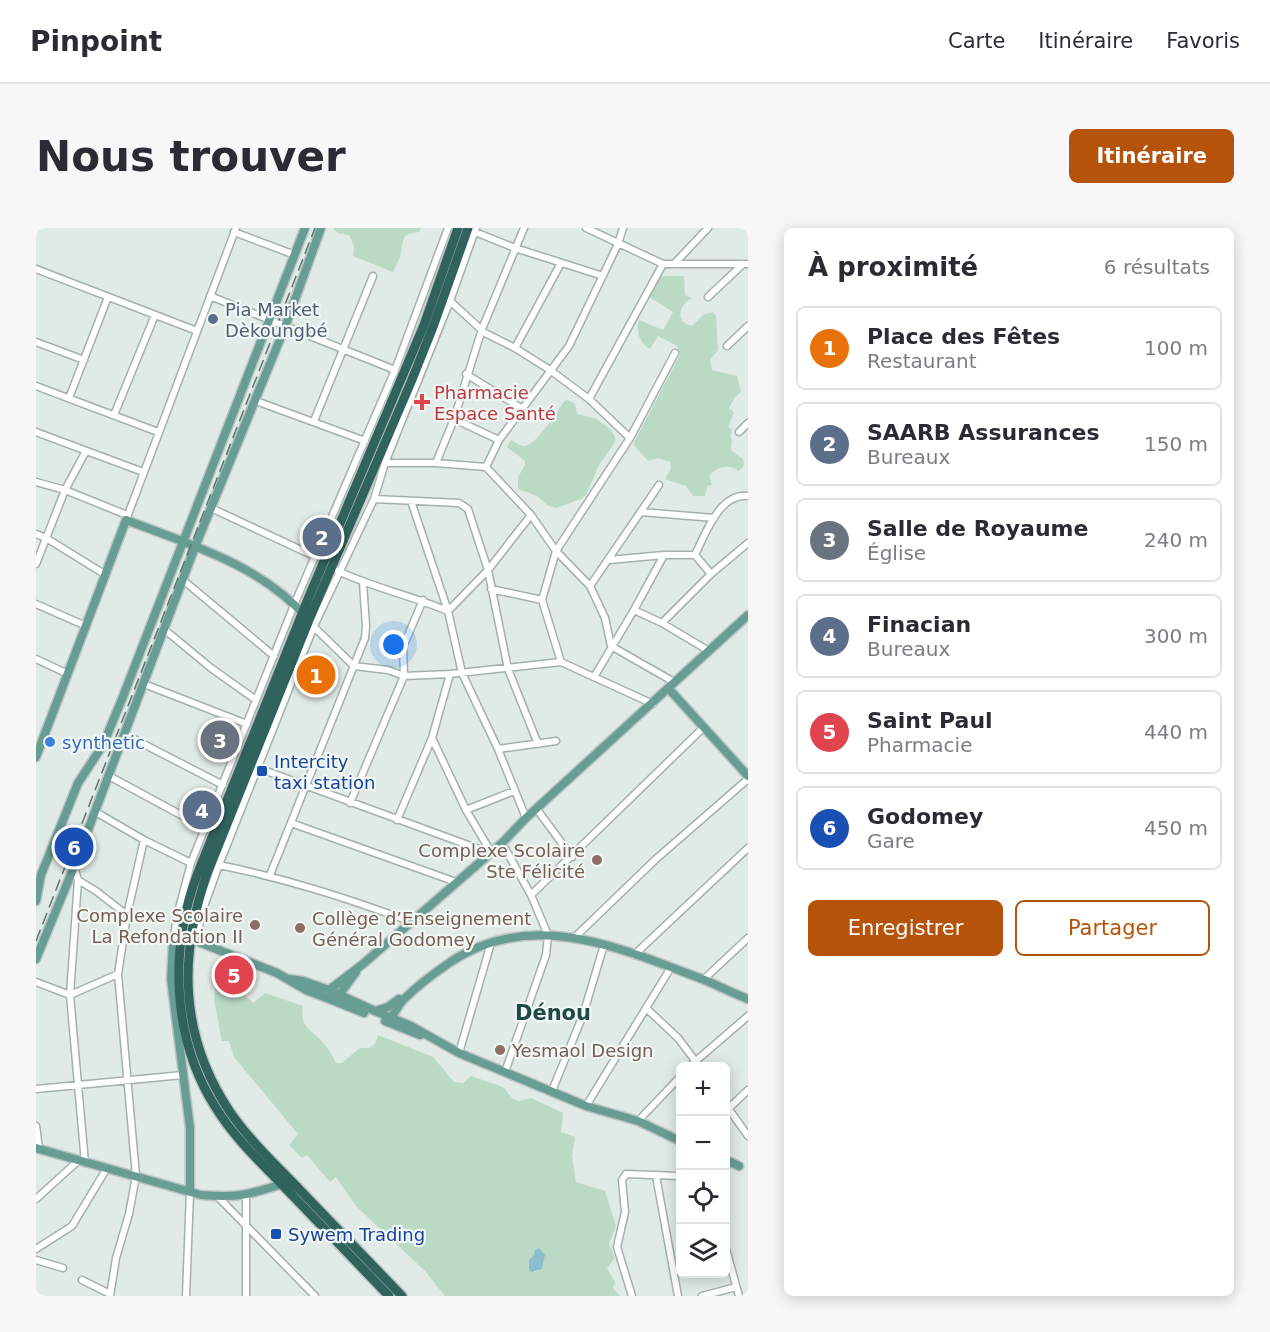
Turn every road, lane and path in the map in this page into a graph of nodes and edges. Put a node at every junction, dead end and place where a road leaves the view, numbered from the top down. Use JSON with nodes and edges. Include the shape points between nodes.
{"nodes":[{"id":1,"x":305,"y":228,"type":"edge"},
{"id":2,"x":321,"y":228,"type":"edge"},
{"id":3,"x":448,"y":228,"type":"edge"},
{"id":4,"x":458,"y":228,"type":"edge"},
{"id":5,"x":524,"y":228,"type":"edge"},
{"id":6,"x":586,"y":228,"type":"edge"},
{"id":7,"x":623,"y":228,"type":"edge"},
{"id":8,"x":708,"y":228,"type":"edge"},
{"id":9,"x":473,"y":229,"type":"edge"},
{"id":10,"x":235,"y":230,"type":"edge"},
{"id":11,"x":618,"y":244,"type":"junction"},
{"id":12,"x":515,"y":248,"type":"junction"},
{"id":13,"x":295,"y":255,"type":"junction"},
{"id":14,"x":561,"y":262,"type":"junction"},
{"id":15,"x":747,"y":262,"type":"edge"},
{"id":16,"x":663,"y":264,"type":"junction"},
{"id":17,"x":674,"y":264,"type":"junction"},
{"id":18,"x":36,"y":269,"type":"edge"},
{"id":19,"x":373,"y":276,"type":"dead end"},
{"id":20,"x":603,"y":276,"type":"junction"},
{"id":21,"x":210,"y":296,"type":"junction"},
{"id":22,"x":108,"y":297,"type":"junction"},
{"id":23,"x":708,"y":297,"type":"dead end"},
{"id":24,"x":450,"y":301,"type":"junction"},
{"id":25,"x":155,"y":315,"type":"junction"},
{"id":26,"x":270,"y":320,"type":"junction"},
{"id":27,"x":748,"y":326,"type":"edge"},
{"id":28,"x":285,"y":327,"type":"junction"},
{"id":29,"x":482,"y":330,"type":"junction"},
{"id":30,"x":197,"y":331,"type":"junction"},
{"id":31,"x":36,"y":342,"type":"edge"},
{"id":32,"x":727,"y":346,"type":"dead end"},
{"id":33,"x":515,"y":348,"type":"junction"},
{"id":34,"x":344,"y":349,"type":"junction"},
{"id":35,"x":675,"y":353,"type":"dead end"},
{"id":36,"x":84,"y":360,"type":"junction"},
{"id":37,"x":395,"y":370,"type":"junction"},
{"id":38,"x":550,"y":370,"type":"junction"},
{"id":39,"x":466,"y":374,"type":"junction"},
{"id":40,"x":36,"y":386,"type":"edge"},
{"id":41,"x":69,"y":398,"type":"junction"},
{"id":42,"x":589,"y":399,"type":"junction"},
{"id":43,"x":256,"y":401,"type":"junction"},
{"id":44,"x":521,"y":408,"type":"junction"},
{"id":45,"x":114,"y":415,"type":"junction"},
{"id":46,"x":454,"y":419,"type":"junction"},
{"id":47,"x":314,"y":421,"type":"junction"},
{"id":48,"x":748,"y":423,"type":"edge"},
{"id":49,"x":36,"y":432,"type":"edge"},
{"id":50,"x":158,"y":432,"type":"junction"},
{"id":51,"x":739,"y":432,"type":"dead end"},
{"id":52,"x":630,"y":438,"type":"junction"},
{"id":53,"x":499,"y":440,"type":"junction"},
{"id":54,"x":365,"y":441,"type":"junction"},
{"id":55,"x":86,"y":451,"type":"junction"},
{"id":56,"x":385,"y":463,"type":"junction"},
{"id":57,"x":436,"y":463,"type":"junction"},
{"id":58,"x":486,"y":467,"type":"junction"},
{"id":59,"x":143,"y":472,"type":"junction"},
{"id":60,"x":36,"y":482,"type":"edge"},
{"id":61,"x":660,"y":485,"type":"dead end"},
{"id":62,"x":65,"y":490,"type":"junction"},
{"id":63,"x":748,"y":496,"type":"edge"},
{"id":64,"x":374,"y":499,"type":"junction"},
{"id":65,"x":411,"y":501,"type":"junction"},
{"id":66,"x":211,"y":508,"type":"junction"},
{"id":67,"x":641,"y":512,"type":"junction"},
{"id":68,"x":531,"y":515,"type":"junction"},
{"id":69,"x":127,"y":517,"type":"junction"},
{"id":70,"x":714,"y":518,"type":"junction"},
{"id":71,"x":36,"y":534,"type":"edge"},
{"id":72,"x":46,"y":538,"type":"junction"},
{"id":73,"x":184,"y":542,"type":"junction"},
{"id":74,"x":748,"y":543,"type":"edge"},
{"id":75,"x":195,"y":547,"type":"junction"},
{"id":76,"x":556,"y":551,"type":"junction"},
{"id":77,"x":664,"y":555,"type":"junction"},
{"id":78,"x":695,"y":555,"type":"junction"},
{"id":79,"x":316,"y":557,"type":"junction"},
{"id":80,"x":609,"y":560,"type":"junction"},
{"id":81,"x":36,"y":564,"type":"edge"},
{"id":82,"x":488,"y":570,"type":"junction"},
{"id":83,"x":338,"y":571,"type":"junction"},
{"id":84,"x":711,"y":574,"type":"junction"},
{"id":85,"x":106,"y":575,"type":"junction"},
{"id":86,"x":183,"y":580,"type":"junction"},
{"id":87,"x":363,"y":583,"type":"junction"},
{"id":88,"x":590,"y":586,"type":"junction"},
{"id":89,"x":491,"y":589,"type":"junction"},
{"id":90,"x":423,"y":600,"type":"junction"},
{"id":91,"x":542,"y":600,"type":"junction"},
{"id":92,"x":36,"y":604,"type":"edge"},
{"id":93,"x":294,"y":605,"type":"junction"},
{"id":94,"x":634,"y":610,"type":"junction"},
{"id":95,"x":448,"y":611,"type":"junction"},
{"id":96,"x":748,"y":615,"type":"edge"},
{"id":97,"x":308,"y":620,"type":"junction"},
{"id":98,"x":662,"y":622,"type":"junction"},
{"id":99,"x":86,"y":626,"type":"junction"},
{"id":100,"x":165,"y":630,"type":"junction"},
{"id":101,"x":610,"y":646,"type":"junction"},
{"id":102,"x":709,"y":651,"type":"junction"},
{"id":103,"x":274,"y":656,"type":"junction"},
{"id":104,"x":36,"y":659,"type":"edge"},
{"id":105,"x":561,"y":662,"type":"junction"},
{"id":106,"x":354,"y":666,"type":"junction"},
{"id":107,"x":508,"y":669,"type":"junction"},
{"id":108,"x":462,"y":673,"type":"junction"},
{"id":109,"x":68,"y":674,"type":"junction"},
{"id":110,"x":450,"y":674,"type":"junction"},
{"id":111,"x":404,"y":676,"type":"junction"},
{"id":112,"x":594,"y":677,"type":"junction"},
{"id":113,"x":144,"y":684,"type":"junction"},
{"id":114,"x":672,"y":686,"type":"junction"},
{"id":115,"x":256,"y":700,"type":"junction"},
{"id":116,"x":653,"y":704,"type":"junction"},
{"id":117,"x":247,"y":724,"type":"junction"},
{"id":118,"x":703,"y":728,"type":"junction"},
{"id":119,"x":124,"y":734,"type":"junction"},
{"id":120,"x":432,"y":738,"type":"junction"},
{"id":121,"x":556,"y":741,"type":"dead end"},
{"id":122,"x":538,"y":744,"type":"junction"},
{"id":123,"x":498,"y":749,"type":"junction"},
{"id":124,"x":36,"y":757,"type":"edge"},
{"id":125,"x":258,"y":768,"type":"junction"},
{"id":126,"x":109,"y":776,"type":"junction"},
{"id":127,"x":748,"y":778,"type":"edge"},
{"id":128,"x":223,"y":785,"type":"junction"},
{"id":129,"x":306,"y":786,"type":"junction"},
{"id":130,"x":514,"y":791,"type":"junction"},
{"id":131,"x":351,"y":803,"type":"junction"},
{"id":132,"x":536,"y":808,"type":"junction"},
{"id":133,"x":466,"y":810,"type":"junction"},
{"id":134,"x":94,"y":811,"type":"junction"},
{"id":135,"x":526,"y":818,"type":"junction"},
{"id":136,"x":397,"y":820,"type":"junction"},
{"id":137,"x":291,"y":823,"type":"junction"},
{"id":138,"x":205,"y":828,"type":"junction"},
{"id":139,"x":144,"y":840,"type":"junction"},
{"id":140,"x":502,"y":843,"type":"junction"},
{"id":141,"x":748,"y":848,"type":"edge"},
{"id":142,"x":491,"y":852,"type":"junction"},
{"id":143,"x":572,"y":857,"type":"junction"},
{"id":144,"x":484,"y":858,"type":"junction"},
{"id":145,"x":191,"y":863,"type":"junction"},
{"id":146,"x":219,"y":865,"type":"junction"},
{"id":147,"x":74,"y":867,"type":"junction"},
{"id":148,"x":270,"y":875,"type":"junction"},
{"id":149,"x":78,"y":880,"type":"junction"},
{"id":150,"x":456,"y":882,"type":"junction"},
{"id":151,"x":531,"y":895,"type":"junction"},
{"id":152,"x":36,"y":901,"type":"edge"},
{"id":153,"x":127,"y":915,"type":"junction"},
{"id":154,"x":411,"y":922,"type":"junction"},
{"id":155,"x":548,"y":935,"type":"junction"},
{"id":156,"x":574,"y":938,"type":"junction"},
{"id":157,"x":748,"y":938,"type":"edge"},
{"id":158,"x":184,"y":943,"type":"junction"},
{"id":159,"x":491,"y":943,"type":"junction"},
{"id":160,"x":604,"y":945,"type":"junction"},
{"id":161,"x":634,"y":955,"type":"junction"},
{"id":162,"x":36,"y":959,"type":"edge"},
{"id":163,"x":363,"y":964,"type":"junction"},
{"id":164,"x":670,"y":969,"type":"junction"},
{"id":165,"x":118,"y":974,"type":"junction"},
{"id":166,"x":287,"y":979,"type":"junction"},
{"id":167,"x":703,"y":980,"type":"junction"},
{"id":168,"x":36,"y":982,"type":"edge"},
{"id":169,"x":328,"y":990,"type":"junction"},
{"id":170,"x":70,"y":995,"type":"junction"},
{"id":171,"x":336,"y":997,"type":"junction"},
{"id":172,"x":748,"y":999,"type":"edge"},
{"id":173,"x":646,"y":1008,"type":"junction"},
{"id":174,"x":385,"y":1015,"type":"junction"},
{"id":175,"x":748,"y":1016,"type":"edge"},
{"id":176,"x":459,"y":1053,"type":"junction"},
{"id":177,"x":693,"y":1062,"type":"edge"},
{"id":178,"x":698,"y":1062,"type":"edge"},
{"id":179,"x":505,"y":1072,"type":"junction"},
{"id":180,"x":183,"y":1075,"type":"junction"},
{"id":181,"x":127,"y":1080,"type":"junction"},
{"id":182,"x":676,"y":1082,"type":"edge"},
{"id":183,"x":78,"y":1085,"type":"junction"},
{"id":184,"x":36,"y":1089,"type":"edge"},
{"id":185,"x":552,"y":1091,"type":"junction"},
{"id":186,"x":748,"y":1091,"type":"edge"},
{"id":187,"x":730,"y":1105,"type":"edge"},
{"id":188,"x":586,"y":1106,"type":"junction"},
{"id":189,"x":730,"y":1111,"type":"edge"},
{"id":190,"x":638,"y":1121,"type":"junction"},
{"id":191,"x":36,"y":1126,"type":"edge"},
{"id":192,"x":748,"y":1137,"type":"edge"},
{"id":193,"x":676,"y":1139,"type":"edge"},
{"id":194,"x":38,"y":1149,"type":"edge"},
{"id":195,"x":82,"y":1162,"type":"junction"},
{"id":196,"x":730,"y":1162,"type":"edge"},
{"id":197,"x":107,"y":1168,"type":"junction"},
{"id":198,"x":744,"y":1168,"type":"edge"},
{"id":199,"x":136,"y":1176,"type":"junction"},
{"id":200,"x":656,"y":1176,"type":"junction"},
{"id":201,"x":676,"y":1176,"type":"edge"},
{"id":202,"x":282,"y":1184,"type":"junction"},
{"id":203,"x":190,"y":1192,"type":"junction"},
{"id":204,"x":217,"y":1196,"type":"junction"},
{"id":205,"x":246,"y":1196,"type":"junction"},
{"id":206,"x":36,"y":1199,"type":"edge"},
{"id":207,"x":245,"y":1224,"type":"junction"},
{"id":208,"x":36,"y":1249,"type":"edge"},
{"id":209,"x":36,"y":1260,"type":"edge"},
{"id":210,"x":730,"y":1264,"type":"edge"},
{"id":211,"x":63,"y":1268,"type":"dead end"},
{"id":212,"x":82,"y":1280,"type":"dead end"},
{"id":213,"x":736,"y":1287,"type":"junction"},
{"id":214,"x":110,"y":1295,"type":"edge"},
{"id":215,"x":186,"y":1296,"type":"edge"},
{"id":216,"x":246,"y":1296,"type":"edge"},
{"id":217,"x":315,"y":1296,"type":"edge"},
{"id":218,"x":389,"y":1296,"type":"edge"},
{"id":219,"x":402,"y":1296,"type":"edge"},
{"id":220,"x":632,"y":1296,"type":"edge"},
{"id":221,"x":678,"y":1296,"type":"edge"},
{"id":222,"x":702,"y":1296,"type":"edge"},
{"id":223,"x":739,"y":1296,"type":"edge"}],
"edges":[{"from":1,"to":13,"type":"main road"},
{"from":2,"to":28,"type":"main road"},
{"from":3,"to":37,"type":"street"},
{"from":4,"to":97,"type":"highway"},
{"from":5,"to":12,"type":"street"},
{"from":6,"to":11,"type":"street"},
{"from":7,"to":11,"type":"street"},
{"from":8,"to":17,"type":"street"},
{"from":9,"to":12,"type":"street"},
{"from":9,"to":24,"type":"street"},
{"from":9,"to":97,"type":"highway"},
{"from":10,"to":13,"type":"street"},
{"from":10,"to":21,"type":"street"},
{"from":11,"to":16,"type":"street"},
{"from":11,"to":20,"type":"street"},
{"from":12,"to":14,"type":"street"},
{"from":12,"to":29,"type":"street"},
{"from":13,"to":26,"type":"main road"},
{"from":14,"to":20,"type":"street"},
{"from":14,"to":33,"type":"street"},
{"from":15,"to":17,"type":"street"},
{"from":15,"to":23,"type":"street"},
{"from":16,"to":17,"type":"street"},
{"from":16,"to":42,"type":"street"},
{"from":18,"to":22,"type":"street"},
{"from":19,"to":34,"type":"street"},
{"from":20,"to":38,"type":"street","via":[[574,337]]},
{"from":21,"to":26,"type":"street"},
{"from":21,"to":30,"type":"street"},
{"from":22,"to":25,"type":"street"},
{"from":22,"to":36,"type":"street"},
{"from":24,"to":29,"type":"street"},
{"from":24,"to":56,"type":"street"},
{"from":25,"to":30,"type":"street"},
{"from":25,"to":45,"type":"street"},
{"from":26,"to":28,"type":"street"},
{"from":26,"to":73,"type":"main road"},
{"from":27,"to":32,"type":"street"},
{"from":28,"to":34,"type":"street"},
{"from":28,"to":43,"type":"main road"},
{"from":29,"to":33,"type":"street"},
{"from":29,"to":39,"type":"street"},
{"from":30,"to":50,"type":"street"},
{"from":31,"to":36,"type":"street"},
{"from":33,"to":38,"type":"street"},
{"from":34,"to":37,"type":"street"},
{"from":34,"to":47,"type":"street"},
{"from":35,"to":52,"type":"street"},
{"from":36,"to":41,"type":"street"},
{"from":37,"to":54,"type":"street"},
{"from":38,"to":42,"type":"street"},
{"from":38,"to":44,"type":"street"},
{"from":39,"to":44,"type":"street"},
{"from":39,"to":46,"type":"street"},
{"from":40,"to":41,"type":"street"},
{"from":41,"to":45,"type":"street"},
{"from":42,"to":52,"type":"street"},
{"from":43,"to":47,"type":"street"},
{"from":43,"to":66,"type":"main road"},
{"from":44,"to":53,"type":"street"},
{"from":45,"to":50,"type":"street"},
{"from":46,"to":53,"type":"street"},
{"from":46,"to":57,"type":"street"},
{"from":47,"to":54,"type":"street"},
{"from":48,"to":51,"type":"street"},
{"from":49,"to":55,"type":"street"},
{"from":50,"to":59,"type":"street"},
{"from":52,"to":76,"type":"street"},
{"from":53,"to":58,"type":"street"},
{"from":54,"to":79,"type":"street"},
{"from":55,"to":59,"type":"street"},
{"from":55,"to":62,"type":"street"},
{"from":56,"to":57,"type":"street"},
{"from":56,"to":64,"type":"street"},
{"from":57,"to":58,"type":"street"},
{"from":58,"to":68,"type":"street"},
{"from":59,"to":69,"type":"street"},
{"from":60,"to":62,"type":"street"},
{"from":61,"to":67,"type":"street"},
{"from":62,"to":69,"type":"street"},
{"from":62,"to":72,"type":"street"},
{"from":63,"to":70,"type":"street","via":[[734,497]]},
{"from":64,"to":65,"type":"street"},
{"from":64,"to":83,"type":"street"},
{"from":65,"to":82,"type":"street","via":[[464,505]]},
{"from":65,"to":95,"type":"street"},
{"from":66,"to":75,"type":"main road"},
{"from":66,"to":79,"type":"street"},
{"from":67,"to":70,"type":"street"},
{"from":67,"to":80,"type":"street"},
{"from":68,"to":76,"type":"street"},
{"from":68,"to":82,"type":"street"},
{"from":69,"to":73,"type":"main road"},
{"from":69,"to":85,"type":"main road"},
{"from":70,"to":78,"type":"street"},
{"from":71,"to":72,"type":"street"},
{"from":72,"to":81,"type":"street"},
{"from":72,"to":85,"type":"street"},
{"from":73,"to":75,"type":"main road"},
{"from":73,"to":152,"type":"main road","via":[[103,745],[78,783],[66,812],[41,875]]},
{"from":74,"to":84,"type":"street"},
{"from":75,"to":86,"type":"main road"},
{"from":75,"to":93,"type":"main road","via":[[257,576]]},
{"from":76,"to":88,"type":"street"},
{"from":76,"to":91,"type":"street"},
{"from":77,"to":78,"type":"street"},
{"from":77,"to":80,"type":"street"},
{"from":77,"to":94,"type":"street"},
{"from":78,"to":84,"type":"street"},
{"from":79,"to":93,"type":"street"},
{"from":80,"to":88,"type":"street"},
{"from":82,"to":89,"type":"street"},
{"from":82,"to":95,"type":"street"},
{"from":83,"to":87,"type":"street"},
{"from":83,"to":97,"type":"street","via":[[331,592]]},
{"from":84,"to":98,"type":"street"},
{"from":85,"to":99,"type":"main road"},
{"from":86,"to":100,"type":"main road"},
{"from":86,"to":103,"type":"street"},
{"from":87,"to":90,"type":"street"},
{"from":87,"to":106,"type":"street","via":[[366,633]]},
{"from":88,"to":101,"type":"street","via":[[605,618]]},
{"from":89,"to":91,"type":"street"},
{"from":89,"to":107,"type":"street"},
{"from":90,"to":95,"type":"street"},
{"from":90,"to":111,"type":"street","via":[[403,647]]},
{"from":91,"to":105,"type":"street"},
{"from":92,"to":99,"type":"street"},
{"from":93,"to":97,"type":"main road"},
{"from":93,"to":103,"type":"street"},
{"from":94,"to":98,"type":"street"},
{"from":94,"to":101,"type":"street"},
{"from":95,"to":108,"type":"street"},
{"from":96,"to":102,"type":"main road"},
{"from":97,"to":106,"type":"street"},
{"from":97,"to":125,"type":"street"},
{"from":97,"to":158,"type":"highway","via":[[207,871]]},
{"from":98,"to":102,"type":"street"},
{"from":99,"to":109,"type":"main road"},
{"from":100,"to":113,"type":"main road"},
{"from":100,"to":115,"type":"street"},
{"from":101,"to":112,"type":"street"},
{"from":101,"to":114,"type":"street"},
{"from":102,"to":114,"type":"main road"},
{"from":103,"to":115,"type":"street"},
{"from":104,"to":109,"type":"street"},
{"from":105,"to":107,"type":"street"},
{"from":105,"to":112,"type":"street"},
{"from":106,"to":111,"type":"street"},
{"from":106,"to":129,"type":"street"},
{"from":107,"to":108,"type":"street"},
{"from":107,"to":122,"type":"street"},
{"from":108,"to":110,"type":"street"},
{"from":108,"to":123,"type":"street"},
{"from":109,"to":124,"type":"main road"},
{"from":110,"to":111,"type":"street"},
{"from":110,"to":120,"type":"street"},
{"from":111,"to":131,"type":"street"},
{"from":112,"to":116,"type":"street"},
{"from":113,"to":117,"type":"street"},
{"from":113,"to":119,"type":"main road"},
{"from":114,"to":116,"type":"main road"},
{"from":114,"to":118,"type":"main road"},
{"from":115,"to":117,"type":"street"},
{"from":116,"to":132,"type":"main road"},
{"from":117,"to":128,"type":"street"},
{"from":118,"to":127,"type":"main road"},
{"from":118,"to":143,"type":"street"},
{"from":119,"to":126,"type":"main road"},
{"from":119,"to":128,"type":"street"},
{"from":120,"to":133,"type":"street"},
{"from":120,"to":136,"type":"street"},
{"from":121,"to":122,"type":"street"},
{"from":122,"to":123,"type":"street"},
{"from":123,"to":130,"type":"street"},
{"from":125,"to":129,"type":"street"},
{"from":125,"to":146,"type":"street"},
{"from":126,"to":134,"type":"main road"},
{"from":126,"to":138,"type":"street"},
{"from":127,"to":156,"type":"street"},
{"from":128,"to":138,"type":"street"},
{"from":129,"to":131,"type":"street"},
{"from":129,"to":137,"type":"street"},
{"from":130,"to":133,"type":"street"},
{"from":130,"to":135,"type":"street"},
{"from":131,"to":136,"type":"street"},
{"from":132,"to":135,"type":"main road"},
{"from":132,"to":143,"type":"street"},
{"from":133,"to":142,"type":"street"},
{"from":134,"to":139,"type":"street"},
{"from":134,"to":147,"type":"main road"},
{"from":135,"to":140,"type":"main road"},
{"from":136,"to":144,"type":"street","via":[[479,849]]},
{"from":137,"to":148,"type":"street"},
{"from":137,"to":150,"type":"street"},
{"from":138,"to":145,"type":"street"},
{"from":139,"to":145,"type":"street"},
{"from":139,"to":153,"type":"street"},
{"from":140,"to":142,"type":"main road"},
{"from":140,"to":151,"type":"street"},
{"from":141,"to":161,"type":"street"},
{"from":142,"to":144,"type":"main road"},
{"from":143,"to":151,"type":"street"},
{"from":144,"to":150,"type":"main road"},
{"from":145,"to":158,"type":"street","via":[[177,916]]},
{"from":146,"to":148,"type":"street"},
{"from":146,"to":158,"type":"street","via":[[202,912]]},
{"from":147,"to":149,"type":"street"},
{"from":147,"to":162,"type":"main road"},
{"from":148,"to":154,"type":"street"},
{"from":149,"to":153,"type":"street"},
{"from":149,"to":170,"type":"street"},
{"from":150,"to":154,"type":"main road"},
{"from":151,"to":155,"type":"street"},
{"from":153,"to":165,"type":"street"},
{"from":154,"to":163,"type":"main road"},
{"from":155,"to":156,"type":"main road"},
{"from":155,"to":159,"type":"main road","via":[[518,935]]},
{"from":155,"to":179,"type":"street","via":[[546,955]]},
{"from":156,"to":160,"type":"main road"},
{"from":157,"to":167,"type":"street"},
{"from":158,"to":166,"type":"main road"},
{"from":158,"to":180,"type":"main road","via":[[171,979]]},
{"from":158,"to":202,"type":"highway","via":[[179,969],[180,1002],[199,1076],[234,1134]]},
{"from":158,"to":219,"type":"highway","via":[[193,1026],[220,1096],[253,1140]]},
{"from":159,"to":174,"type":"main road","via":[[451,962]]},
{"from":159,"to":176,"type":"street"},
{"from":160,"to":161,"type":"main road"},
{"from":160,"to":185,"type":"street","via":[[583,1015]]},
{"from":161,"to":164,"type":"main road"},
{"from":163,"to":169,"type":"main road"},
{"from":163,"to":171,"type":"main road"},
{"from":164,"to":167,"type":"main road"},
{"from":164,"to":173,"type":"street"},
{"from":165,"to":170,"type":"street"},
{"from":165,"to":181,"type":"street"},
{"from":166,"to":169,"type":"main road"},
{"from":166,"to":171,"type":"main road","via":[[306,990]]},
{"from":167,"to":172,"type":"main road"},
{"from":168,"to":170,"type":"street"},
{"from":169,"to":171,"type":"main road"},
{"from":170,"to":183,"type":"street"},
{"from":171,"to":174,"type":"main road"},
{"from":171,"to":174,"type":"main road"},
{"from":173,"to":177,"type":"street","via":[[678,1038]]},
{"from":173,"to":188,"type":"street"},
{"from":174,"to":176,"type":"main road","via":[[415,1034]]},
{"from":175,"to":178,"type":"street"},
{"from":176,"to":179,"type":"main road"},
{"from":179,"to":185,"type":"main road"},
{"from":180,"to":181,"type":"street"},
{"from":180,"to":203,"type":"main road"},
{"from":181,"to":183,"type":"street"},
{"from":181,"to":199,"type":"street"},
{"from":182,"to":190,"type":"street"},
{"from":183,"to":184,"type":"street"},
{"from":183,"to":195,"type":"street"},
{"from":185,"to":188,"type":"main road"},
{"from":186,"to":187,"type":"street"},
{"from":188,"to":190,"type":"main road"},
{"from":189,"to":192,"type":"street"},
{"from":190,"to":193,"type":"main road"},
{"from":191,"to":194,"type":"street"},
{"from":194,"to":195,"type":"main road"},
{"from":195,"to":197,"type":"main road"},
{"from":195,"to":206,"type":"street"},
{"from":196,"to":198,"type":"main road"},
{"from":197,"to":199,"type":"main road"},
{"from":197,"to":208,"type":"street","via":[[72,1226]]},
{"from":199,"to":203,"type":"main road"},
{"from":199,"to":214,"type":"street"},
{"from":200,"to":201,"type":"street"},
{"from":200,"to":220,"type":"street","via":[[626,1174],[622,1180],[625,1212],[617,1247]]},
{"from":200,"to":221,"type":"street"},
{"from":202,"to":205,"type":"main road"},
{"from":202,"to":218,"type":"highway"},
{"from":203,"to":204,"type":"main road"},
{"from":203,"to":215,"type":"street"},
{"from":204,"to":205,"type":"main road"},
{"from":204,"to":207,"type":"street"},
{"from":205,"to":207,"type":"street"},
{"from":207,"to":216,"type":"street"},
{"from":207,"to":217,"type":"street"},
{"from":209,"to":211,"type":"street"},
{"from":210,"to":213,"type":"street"},
{"from":212,"to":214,"type":"street"},
{"from":213,"to":222,"type":"street"},
{"from":213,"to":223,"type":"street"}]}
